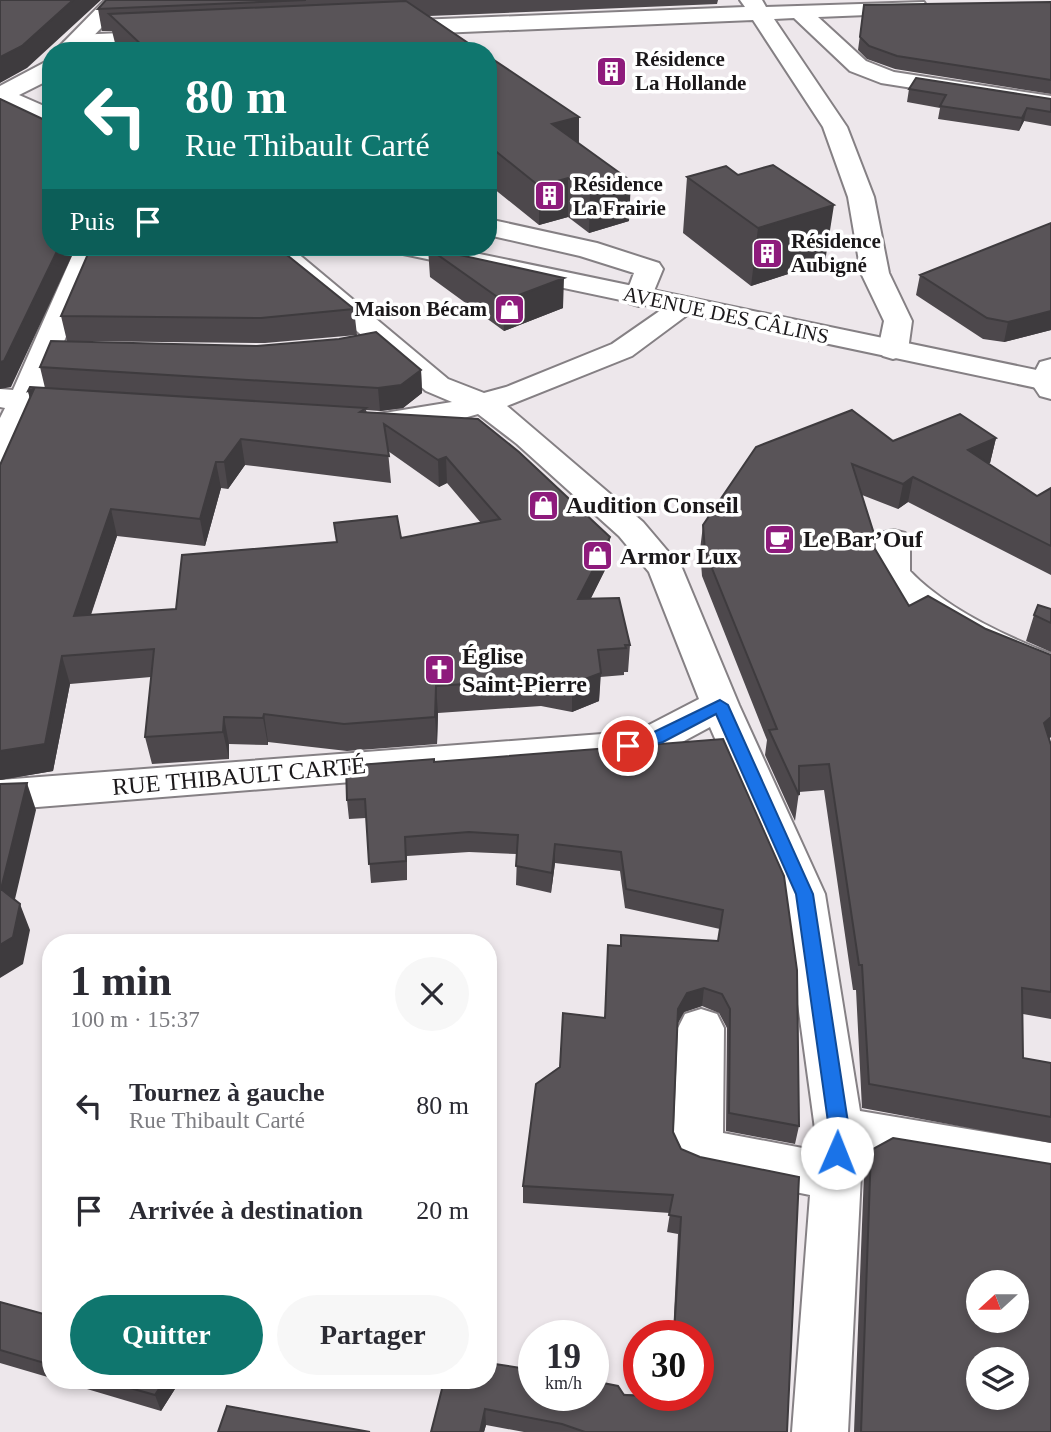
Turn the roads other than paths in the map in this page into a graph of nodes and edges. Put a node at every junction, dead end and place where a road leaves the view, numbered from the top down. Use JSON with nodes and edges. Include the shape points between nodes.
{"nodes":[{"id":1,"x":117,"y":0,"type":"edge"},
{"id":2,"x":755,"y":5,"type":"edge"},
{"id":3,"x":935,"y":7,"type":"edge"},
{"id":4,"x":798,"y":10,"type":"junction"},
{"id":5,"x":376,"y":29,"type":"edge"},
{"id":6,"x":189,"y":37,"type":"edge"},
{"id":7,"x":75,"y":42,"type":"edge"},
{"id":8,"x":123,"y":42,"type":"edge"},
{"id":9,"x":42,"y":74,"type":"edge"},
{"id":10,"x":0,"y":94,"type":"edge"},
{"id":11,"x":1051,"y":103,"type":"edge"},
{"id":12,"x":42,"y":114,"type":"edge"},
{"id":13,"x":497,"y":231,"type":"edge"},
{"id":14,"x":79,"y":256,"type":"edge"},
{"id":15,"x":285,"y":256,"type":"edge"},
{"id":16,"x":450,"y":256,"type":"edge"},
{"id":17,"x":639,"y":297,"type":"junction"},
{"id":18,"x":684,"y":307,"type":"junction"},
{"id":19,"x":387,"y":341,"type":"junction"},
{"id":20,"x":355,"y":350,"type":"edge"},
{"id":21,"x":893,"y":350,"type":"junction"},
{"id":22,"x":1049,"y":380,"type":"edge"},
{"id":23,"x":12,"y":398,"type":"edge"},
{"id":24,"x":117,"y":405,"type":"edge"},
{"id":25,"x":486,"y":405,"type":"junction"},
{"id":26,"x":352,"y":421,"type":"edge"},
{"id":27,"x":0,"y":454,"type":"edge"},
{"id":28,"x":893,"y":541,"type":"dead end"},
{"id":29,"x":1051,"y":668,"type":"edge"},
{"id":30,"x":720,"y":705,"type":"junction"},
{"id":31,"x":0,"y":795,"type":"edge"},
{"id":32,"x":701,"y":1028,"type":"dead end"},
{"id":33,"x":839,"y":1129,"type":"junction"},
{"id":34,"x":1051,"y":1165,"type":"edge"},
{"id":35,"x":835,"y":1177,"type":"junction"},
{"id":36,"x":820,"y":1432,"type":"edge"}],
"edges":[{"from":1,"to":7,"type":"street"},
{"from":2,"to":4,"type":"street"},
{"from":2,"to":5,"type":"street"},
{"from":2,"to":21,"type":"street","via":[[835,127],[860,197],[875,273],[898,321]]},
{"from":3,"to":4,"type":"street"},
{"from":4,"to":11,"type":"street","via":[[858,66],[889,78]]},
{"from":6,"to":8,"type":"street"},
{"from":9,"to":10,"type":"street"},
{"from":10,"to":12,"type":"street"},
{"from":13,"to":17,"type":"street","via":[[587,249],[649,269]]},
{"from":14,"to":23,"type":"street","via":[[58,352]]},
{"from":15,"to":19,"type":"street"},
{"from":16,"to":17,"type":"street","name":"AVENUE DES CÂLINS"},
{"from":17,"to":18,"type":"street","name":"AVENUE DES CÂLINS"},
{"from":18,"to":21,"type":"street","name":"AVENUE DES CÂLINS"},
{"from":18,"to":25,"type":"street","via":[[622,350]]},
{"from":19,"to":20,"type":"street"},
{"from":19,"to":25,"type":"street","via":[[437,386]]},
{"from":21,"to":22,"type":"street","name":"AVENUE DES CÂLINS"},
{"from":23,"to":24,"type":"street"},
{"from":23,"to":27,"type":"street"},
{"from":25,"to":26,"type":"street","via":[[432,417]]},
{"from":25,"to":30,"type":"street","via":[[528,436],[659,559]]},
{"from":28,"to":29,"type":"street","via":[[893,574],[915,598],[1010,652]]},
{"from":30,"to":31,"type":"street","name":"RUE THIBAULT CARTÉ","via":[[657,738],[628,746]]},
{"from":30,"to":33,"type":"street","via":[[804,894]]},
{"from":32,"to":35,"type":"street","via":[[698,1150]]},
{"from":33,"to":34,"type":"street"},
{"from":33,"to":35,"type":"street"},
{"from":35,"to":36,"type":"street"}]}
